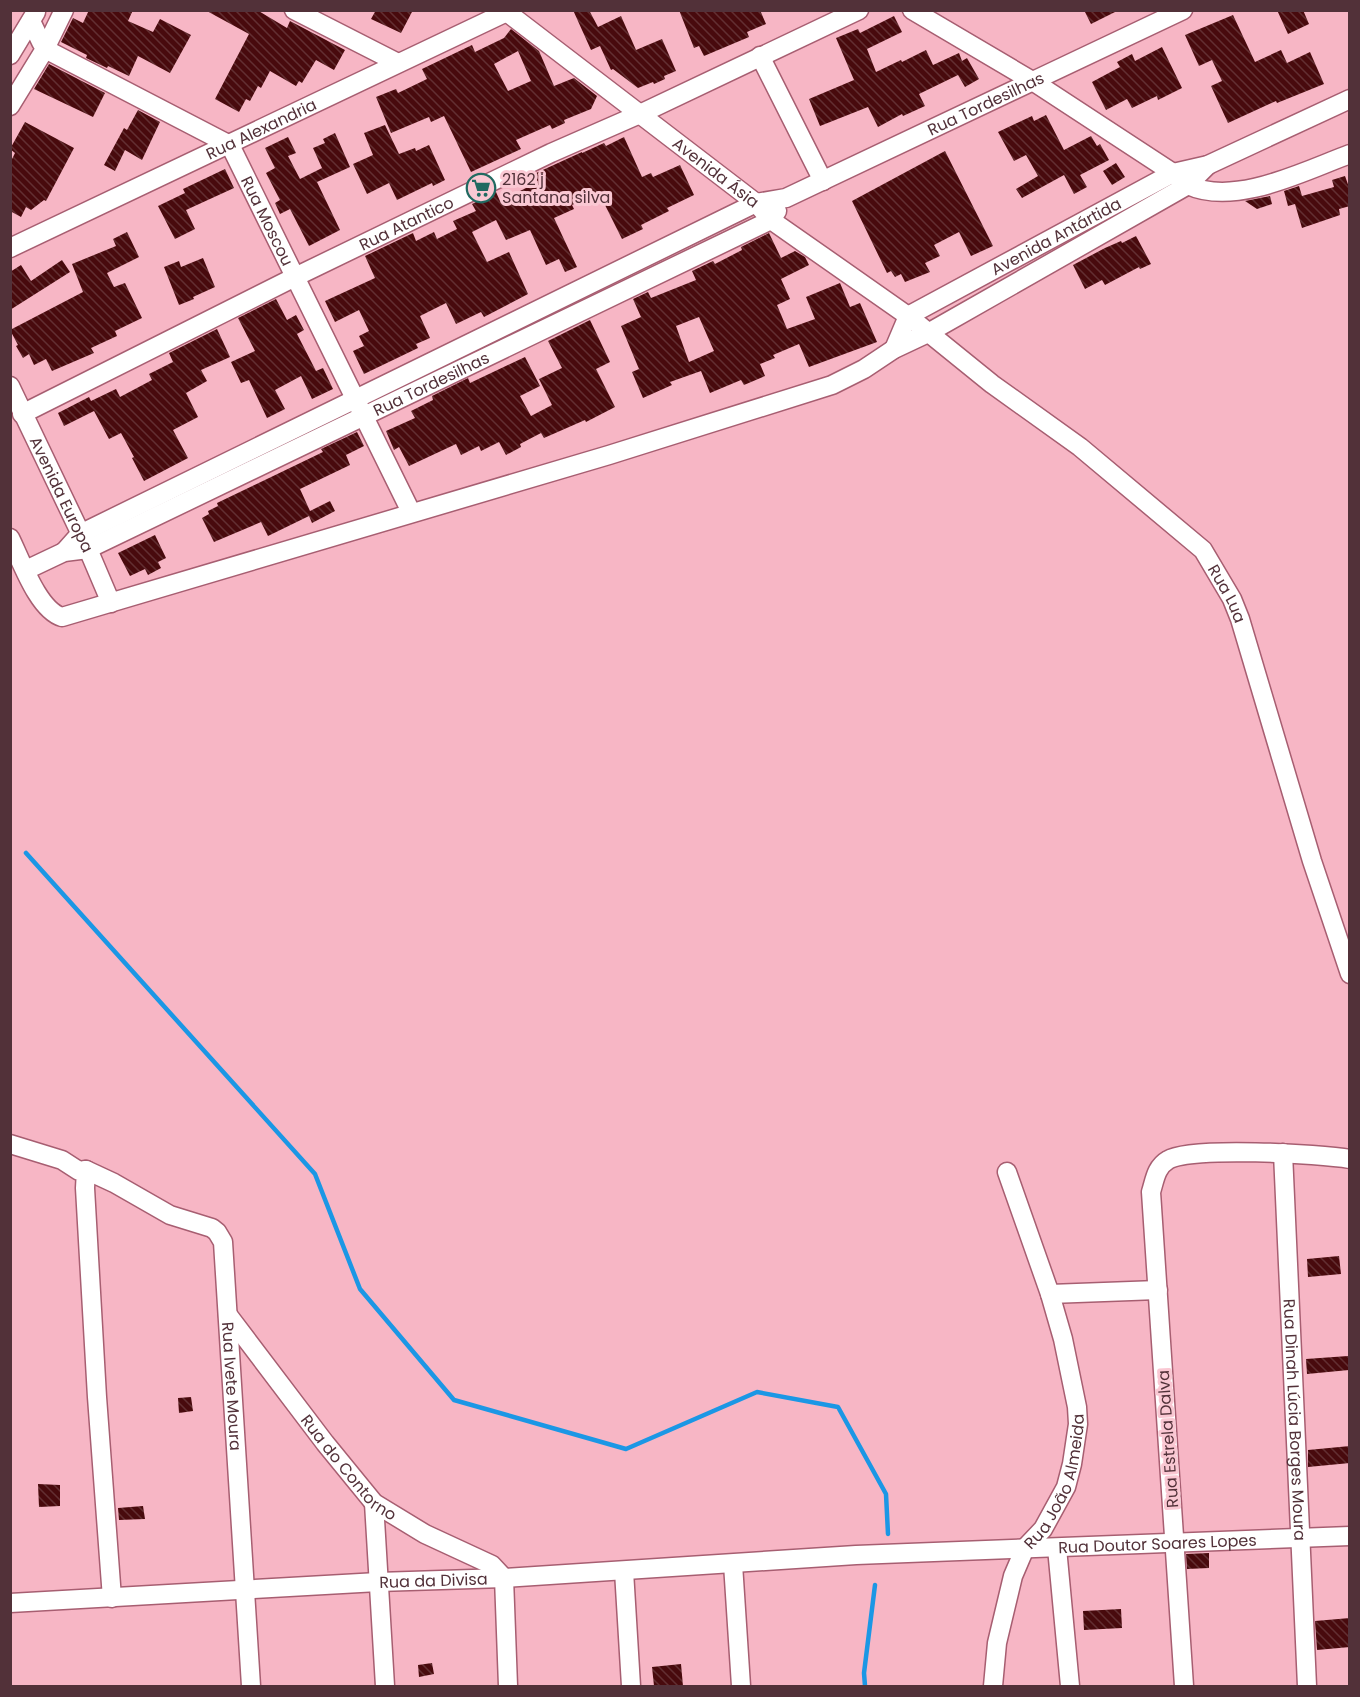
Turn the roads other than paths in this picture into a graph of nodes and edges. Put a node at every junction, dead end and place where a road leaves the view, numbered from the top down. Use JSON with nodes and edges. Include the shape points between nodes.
{"nodes":[{"id":1,"x":64,"y":10,"type":"edge"},
{"id":2,"x":294,"y":10,"type":"edge"},
{"id":3,"x":859,"y":10,"type":"edge"},
{"id":4,"x":912,"y":10,"type":"edge"},
{"id":5,"x":1183,"y":10,"type":"edge"},
{"id":6,"x":507,"y":11,"type":"edge"},
{"id":7,"x":34,"y":16,"type":"edge"},
{"id":8,"x":45,"y":49,"type":"junction"},
{"id":9,"x":10,"y":55,"type":"edge"},
{"id":10,"x":760,"y":56,"type":"junction"},
{"id":11,"x":398,"y":63,"type":"junction"},
{"id":12,"x":1034,"y":82,"type":"junction"},
{"id":13,"x":1350,"y":99,"type":"edge"},
{"id":14,"x":10,"y":106,"type":"edge"},
{"id":15,"x":640,"y":114,"type":"junction"},
{"id":16,"x":230,"y":145,"type":"junction"},
{"id":17,"x":1350,"y":154,"type":"edge"},
{"id":18,"x":1181,"y":179,"type":"junction"},
{"id":19,"x":824,"y":181,"type":"junction"},
{"id":20,"x":786,"y":198,"type":"junction"},
{"id":21,"x":756,"y":203,"type":"junction"},
{"id":22,"x":771,"y":220,"type":"junction"},
{"id":23,"x":10,"y":248,"type":"edge"},
{"id":24,"x":295,"y":277,"type":"junction"},
{"id":25,"x":908,"y":316,"type":"junction"},
{"id":26,"x":928,"y":333,"type":"junction"},
{"id":27,"x":894,"y":348,"type":"junction"},
{"id":28,"x":10,"y":386,"type":"edge"},
{"id":29,"x":356,"y":397,"type":"junction"},
{"id":30,"x":22,"y":414,"type":"junction"},
{"id":31,"x":365,"y":417,"type":"junction"},
{"id":32,"x":411,"y":513,"type":"junction"},
{"id":33,"x":10,"y":538,"type":"edge"},
{"id":34,"x":84,"y":542,"type":"junction"},
{"id":35,"x":26,"y":570,"type":"junction"},
{"id":36,"x":111,"y":603,"type":"junction"},
{"id":37,"x":1350,"y":974,"type":"edge"},
{"id":38,"x":10,"y":1144,"type":"edge"},
{"id":39,"x":1283,"y":1153,"type":"junction"},
{"id":40,"x":1350,"y":1159,"type":"edge"},
{"id":41,"x":86,"y":1170,"type":"junction"},
{"id":42,"x":1007,"y":1172,"type":"dead end"},
{"id":43,"x":1158,"y":1290,"type":"junction"},
{"id":44,"x":1050,"y":1294,"type":"junction"},
{"id":45,"x":228,"y":1315,"type":"junction"},
{"id":46,"x":375,"y":1503,"type":"junction"},
{"id":47,"x":1350,"y":1536,"type":"edge"},
{"id":48,"x":1300,"y":1539,"type":"junction"},
{"id":49,"x":1174,"y":1544,"type":"junction"},
{"id":50,"x":1025,"y":1548,"type":"junction"},
{"id":51,"x":1057,"y":1548,"type":"junction"},
{"id":52,"x":856,"y":1555,"type":"joint"},
{"id":53,"x":733,"y":1564,"type":"junction"},
{"id":54,"x":624,"y":1571,"type":"junction"},
{"id":55,"x":504,"y":1578,"type":"junction"},
{"id":56,"x":378,"y":1582,"type":"junction"},
{"id":57,"x":246,"y":1589,"type":"junction"},
{"id":58,"x":112,"y":1598,"type":"junction"},
{"id":59,"x":10,"y":1603,"type":"edge"},
{"id":60,"x":251,"y":1686,"type":"edge"},
{"id":61,"x":386,"y":1686,"type":"edge"},
{"id":62,"x":508,"y":1686,"type":"edge"},
{"id":63,"x":631,"y":1686,"type":"edge"},
{"id":64,"x":741,"y":1686,"type":"edge"},
{"id":65,"x":993,"y":1686,"type":"edge"},
{"id":66,"x":1070,"y":1686,"type":"edge"},
{"id":67,"x":1184,"y":1686,"type":"edge"},
{"id":68,"x":1307,"y":1686,"type":"edge"}],
"edges":[{"from":1,"to":8,"type":"street"},
{"from":2,"to":11,"type":"street"},
{"from":3,"to":10,"type":"street","name":"Rua Atantico"},
{"from":4,"to":12,"type":"street"},
{"from":5,"to":12,"type":"street","name":"Rua Tordesilhas"},
{"from":6,"to":11,"type":"street","name":"Rua Alexandria"},
{"from":6,"to":15,"type":"street","name":"Avenida Ásia"},
{"from":7,"to":8,"type":"street"},
{"from":7,"to":9,"type":"street"},
{"from":8,"to":14,"type":"street"},
{"from":8,"to":16,"type":"street"},
{"from":10,"to":15,"type":"street","name":"Rua Atantico"},
{"from":10,"to":19,"type":"street"},
{"from":11,"to":16,"type":"street","name":"Rua Alexandria"},
{"from":12,"to":18,"type":"street"},
{"from":12,"to":19,"type":"street","name":"Rua Tordesilhas"},
{"from":13,"to":18,"type":"street","name":"Avenida Antártida"},
{"from":15,"to":21,"type":"street","name":"Avenida Ásia"},
{"from":15,"to":24,"type":"street","name":"Rua Atantico"},
{"from":16,"to":23,"type":"street","name":"Rua Alexandria"},
{"from":16,"to":24,"type":"street","name":"Rua Moscou"},
{"from":17,"to":18,"type":"street","via":[[1249,189],[1219,192]]},
{"from":18,"to":25,"type":"street","name":"Avenida Antártida"},
{"from":18,"to":26,"type":"street","name":"Avenida Antártida"},
{"from":19,"to":20,"type":"street","name":"Rua Tordesilhas"},
{"from":20,"to":21,"type":"street","name":"Rua Tordesilhas"},
{"from":20,"to":22,"type":"street","name":"Rua Tordesilhas"},
{"from":21,"to":22,"type":"street","name":"Avenida Ásia"},
{"from":21,"to":29,"type":"street","name":"Rua Tordesilhas"},
{"from":22,"to":25,"type":"street","name":"Avenida Ásia"},
{"from":22,"to":31,"type":"street","name":"Rua Tordesilhas"},
{"from":24,"to":29,"type":"street","name":"Rua Moscou"},
{"from":24,"to":30,"type":"street","name":"Rua Atantico"},
{"from":25,"to":26,"type":"street","name":"Avenida Ásia"},
{"from":25,"to":27,"type":"street"},
{"from":26,"to":27,"type":"street","name":"Avenida Antártida"},
{"from":26,"to":37,"type":"street","name":"Rua Lua","via":[[1080,447],[1203,550],[1232,599],[1251,651],[1312,861]]},
{"from":27,"to":32,"type":"street","name":"Avenida Antártida","via":[[832,385]]},
{"from":28,"to":30,"type":"street","name":"Avenida Europa"},
{"from":29,"to":31,"type":"street","name":"Rua Moscou"},
{"from":29,"to":34,"type":"street","name":"Rua Tordesilhas"},
{"from":30,"to":34,"type":"street","name":"Avenida Europa"},
{"from":31,"to":32,"type":"street","name":"Rua Moscou"},
{"from":31,"to":34,"type":"street","name":"Rua Tordesilhas"},
{"from":32,"to":36,"type":"street","name":"Avenida Antártida"},
{"from":33,"to":35,"type":"street"},
{"from":34,"to":35,"type":"street","name":"Rua Tordesilhas"},
{"from":34,"to":36,"type":"street","name":"Avenida Europa"},
{"from":35,"to":36,"type":"street","name":"Avenida Antártida","via":[[43,604],[57,615],[71,615]]},
{"from":38,"to":41,"type":"street","name":"Rua Ivete Moura","via":[[62,1160],[79,1171]]},
{"from":39,"to":40,"type":"street"},
{"from":39,"to":43,"type":"street","name":"Rua Estrela Dalva","via":[[1180,1156],[1157,1169],[1151,1192]]},
{"from":39,"to":48,"type":"street","name":"Rua Dinah Lúcia Borges Moura"},
{"from":41,"to":45,"type":"street","name":"Rua Ivete Moura","via":[[170,1215],[217,1232],[223,1242]]},
{"from":41,"to":58,"type":"street"},
{"from":42,"to":44,"type":"street","name":"Rua João Almeida"},
{"from":43,"to":44,"type":"street"},
{"from":43,"to":49,"type":"street","name":"Rua Estrela Dalva"},
{"from":44,"to":50,"type":"street","name":"Rua João Almeida","via":[[1070,1370],[1078,1432],[1066,1487],[1043,1528]]},
{"from":45,"to":46,"type":"street","name":"Rua do Contorno"},
{"from":45,"to":57,"type":"street","name":"Rua Ivete Moura"},
{"from":46,"to":55,"type":"street","name":"Rua do Contorno","via":[[425,1534],[496,1568]]},
{"from":46,"to":56,"type":"street"},
{"from":47,"to":48,"type":"street","name":"Rua Doutor Soares Lopes"},
{"from":48,"to":49,"type":"street","name":"Rua Doutor Soares Lopes"},
{"from":48,"to":68,"type":"street","name":"Rua Dinah Lúcia Borges Moura"},
{"from":49,"to":51,"type":"street","name":"Rua Doutor Soares Lopes"},
{"from":49,"to":67,"type":"street","name":"Rua Estrela Dalva"},
{"from":50,"to":51,"type":"street","name":"Rua Doutor Soares Lopes"},
{"from":50,"to":52,"type":"street","name":"Rua Doutor Soares Lopes"},
{"from":50,"to":65,"type":"street","name":"Rua João Almeida","via":[[1002,1620]]},
{"from":51,"to":66,"type":"street"},
{"from":52,"to":53,"type":"street","name":"Rua da Divisa"},
{"from":53,"to":54,"type":"street","name":"Rua da Divisa"},
{"from":53,"to":64,"type":"street"},
{"from":54,"to":55,"type":"street","name":"Rua da Divisa"},
{"from":54,"to":63,"type":"street"},
{"from":55,"to":56,"type":"street","name":"Rua da Divisa"},
{"from":55,"to":62,"type":"street"},
{"from":56,"to":57,"type":"street","name":"Rua da Divisa"},
{"from":56,"to":61,"type":"street"},
{"from":57,"to":58,"type":"street","name":"Rua da Divisa"},
{"from":57,"to":60,"type":"street","name":"Rua Ivete Moura"},
{"from":58,"to":59,"type":"street","name":"Rua da Divisa"}]}
